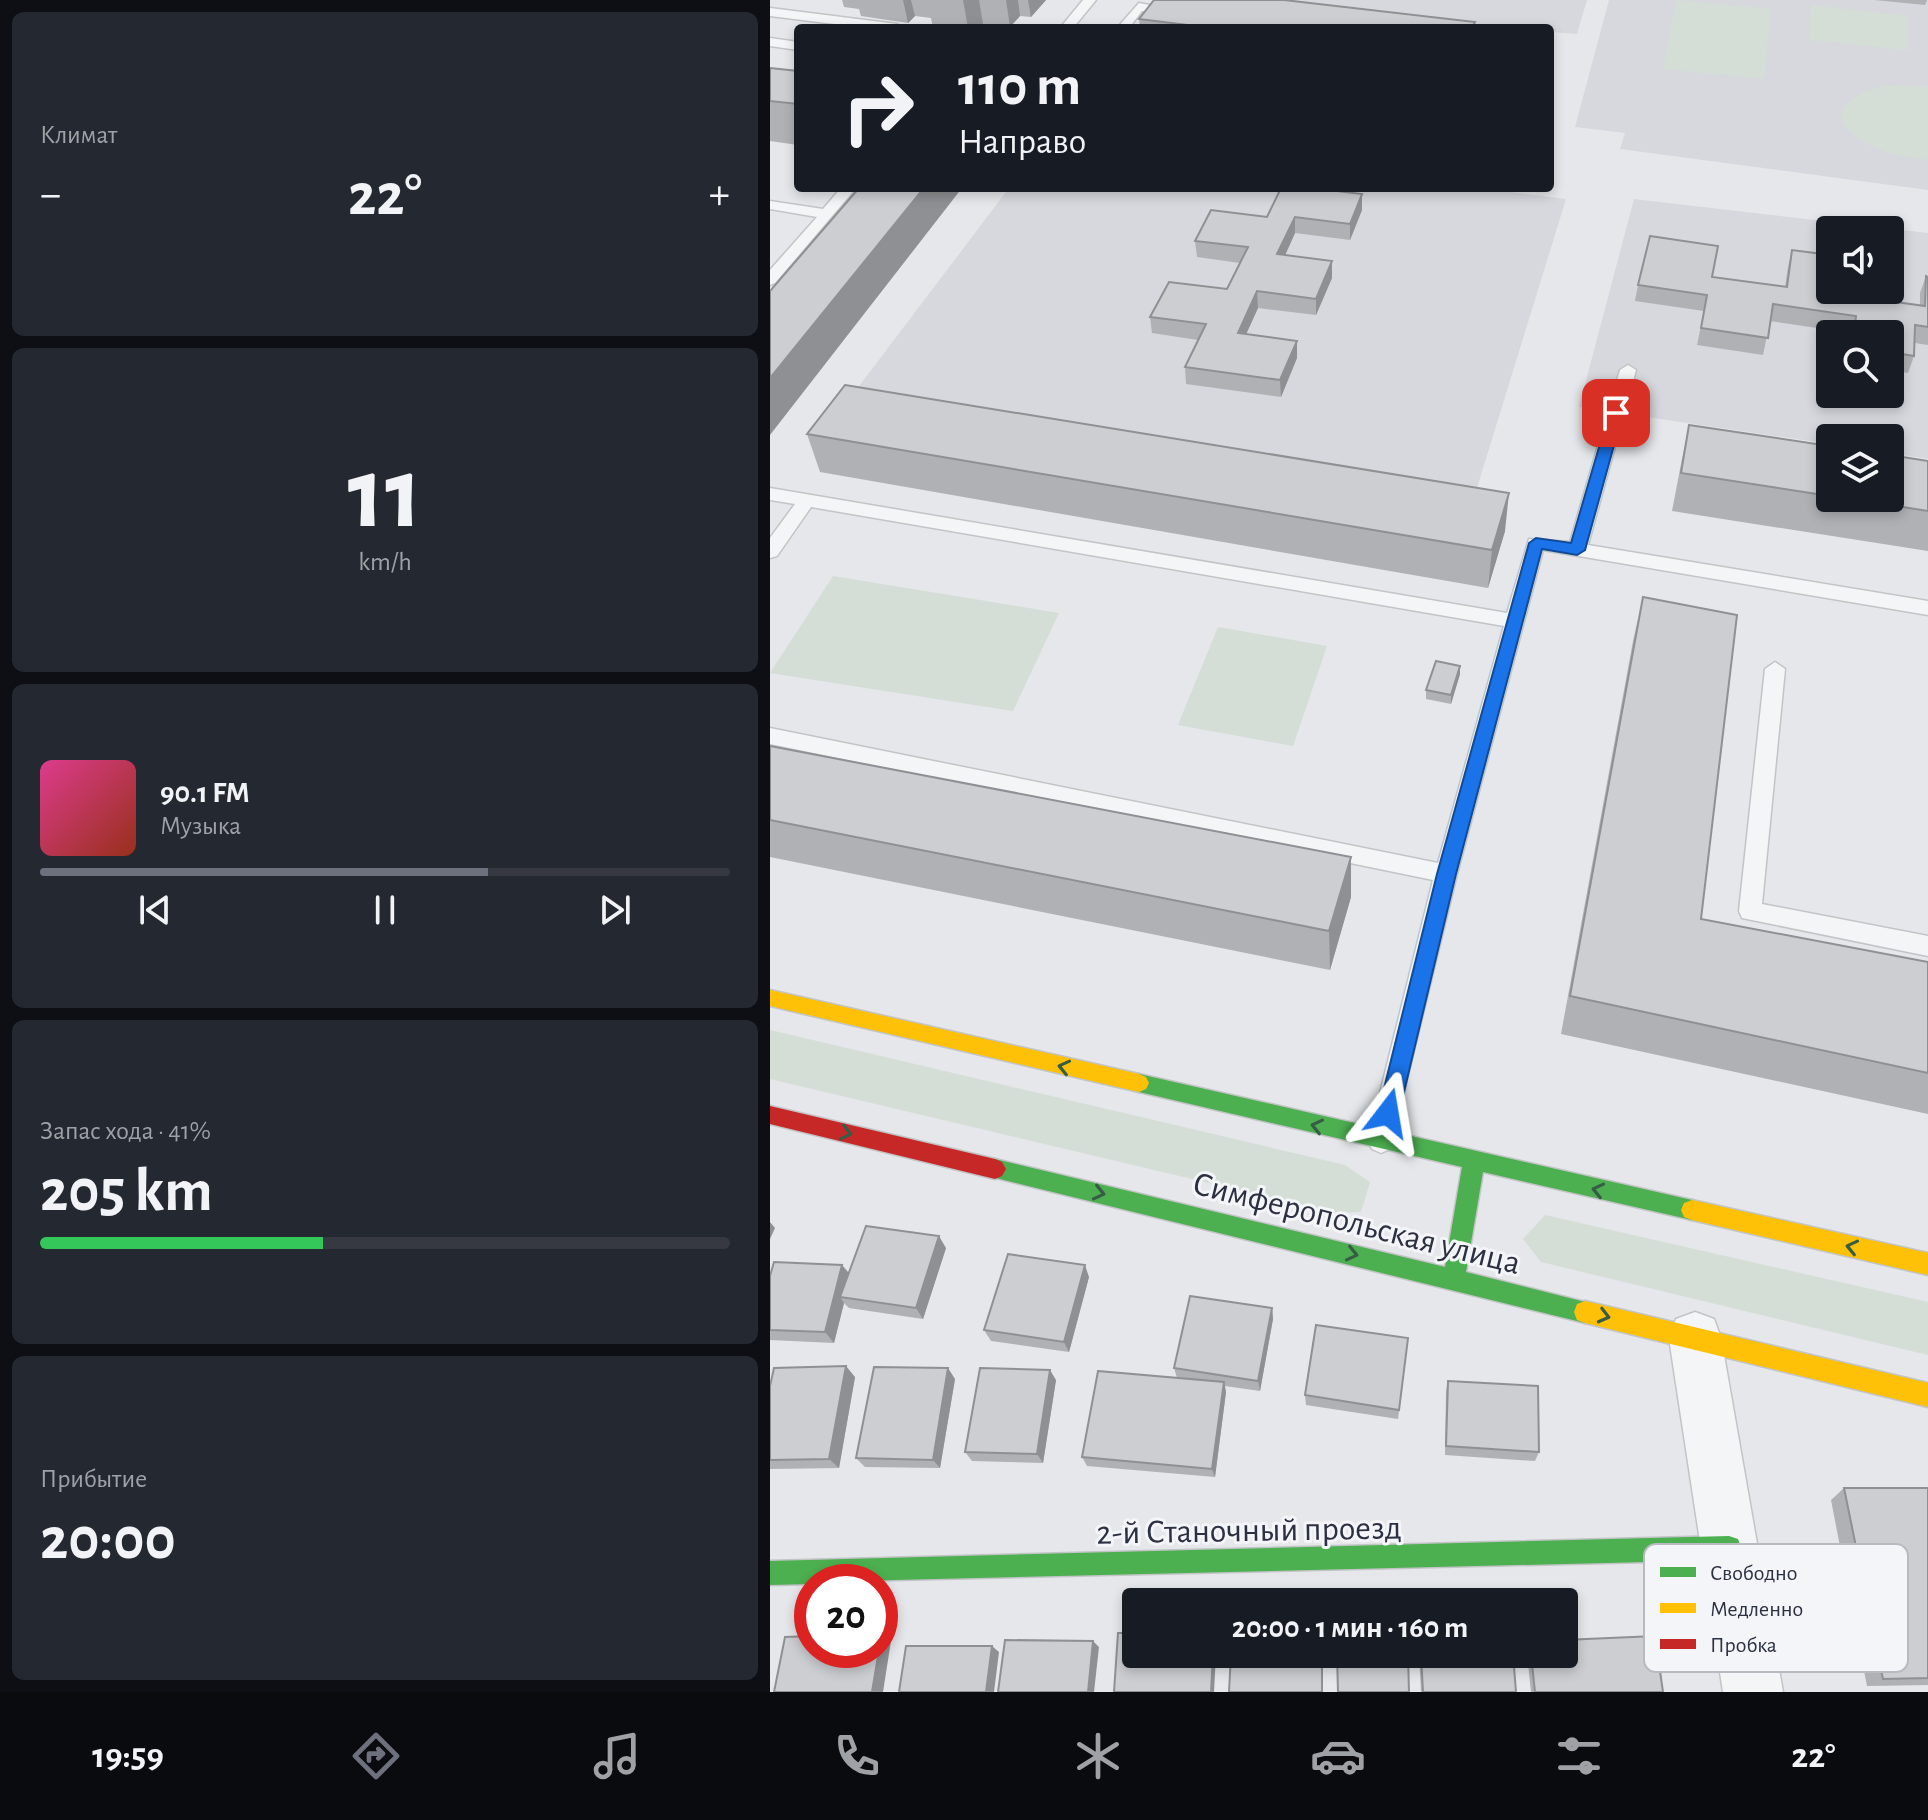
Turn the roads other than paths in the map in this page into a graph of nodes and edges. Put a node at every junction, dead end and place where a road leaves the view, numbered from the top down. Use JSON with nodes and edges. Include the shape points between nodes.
{"nodes":[{"id":1,"x":1090,"y":0,"type":"edge"},
{"id":2,"x":770,"y":12,"type":"edge"},
{"id":3,"x":1186,"y":12,"type":"edge"},
{"id":4,"x":865,"y":24,"type":"edge"},
{"id":5,"x":1069,"y":24,"type":"edge"},
{"id":6,"x":1126,"y":24,"type":"edge"},
{"id":7,"x":770,"y":42,"type":"edge"},
{"id":8,"x":794,"y":45,"type":"edge"},
{"id":9,"x":846,"y":192,"type":"edge"},
{"id":10,"x":770,"y":205,"type":"edge"},
{"id":11,"x":827,"y":214,"type":"junction"},
{"id":12,"x":770,"y":280,"type":"edge"},
{"id":13,"x":1628,"y":370,"type":"dead end"},
{"id":14,"x":770,"y":494,"type":"edge"},
{"id":15,"x":807,"y":500,"type":"junction"},
{"id":16,"x":1577,"y":550,"type":"junction"},
{"id":17,"x":770,"y":552,"type":"edge"},
{"id":18,"x":1928,"y":608,"type":"edge"},
{"id":19,"x":1517,"y":621,"type":"junction"},
{"id":20,"x":1775,"y":669,"type":"dead end"},
{"id":21,"x":770,"y":736,"type":"edge"},
{"id":22,"x":1446,"y":874,"type":"junction"},
{"id":23,"x":1928,"y":946,"type":"edge"},
{"id":24,"x":770,"y":998,"type":"edge"},
{"id":25,"x":770,"y":1115,"type":"edge"},
{"id":26,"x":1381,"y":1141,"type":"junction"},
{"id":27,"x":1474,"y":1161,"type":"junction"},
{"id":28,"x":1928,"y":1264,"type":"edge"},
{"id":29,"x":1454,"y":1278,"type":"junction"},
{"id":30,"x":1695,"y":1338,"type":"junction"},
{"id":31,"x":1928,"y":1395,"type":"edge"},
{"id":32,"x":1728,"y":1544,"type":"edge"},
{"id":33,"x":1644,"y":1550,"type":"edge"},
{"id":34,"x":770,"y":1573,"type":"edge"},
{"id":35,"x":1750,"y":1672,"type":"edge"},
{"id":36,"x":1753,"y":1692,"type":"edge"}],
"edges":[{"from":1,"to":5,"type":"lane"},
{"from":2,"to":4,"type":"lane"},
{"from":3,"to":6,"type":"lane","via":[[1139,7]]},
{"from":7,"to":8,"type":"lane"},
{"from":9,"to":11,"type":"lane"},
{"from":10,"to":11,"type":"lane"},
{"from":11,"to":12,"type":"lane"},
{"from":13,"to":16,"type":"lane"},
{"from":14,"to":15,"type":"lane"},
{"from":15,"to":17,"type":"lane"},
{"from":15,"to":19,"type":"lane"},
{"from":16,"to":18,"type":"lane"},
{"from":16,"to":19,"type":"lane","via":[[1536,543]]},
{"from":19,"to":22,"type":"lane"},
{"from":20,"to":23,"type":"lane","via":[[1750,911]]},
{"from":21,"to":22,"type":"lane"},
{"from":22,"to":26,"type":"lane"},
{"from":26,"to":24,"type":"street","one_way":true},
{"from":25,"to":29,"type":"street","name":"Симферопольская улица","one_way":true},
{"from":26,"to":27,"type":"street"},
{"from":28,"to":27,"type":"street","one_way":true},
{"from":27,"to":29,"type":"street"},
{"from":29,"to":30,"type":"street","name":"Симферопольская улица","one_way":true},
{"from":30,"to":31,"type":"street","name":"Симферопольская улица"},
{"from":30,"to":32,"type":"street"},
{"from":33,"to":34,"type":"street","name":"2-й Станочный проезд"},
{"from":35,"to":36,"type":"street"}]}
